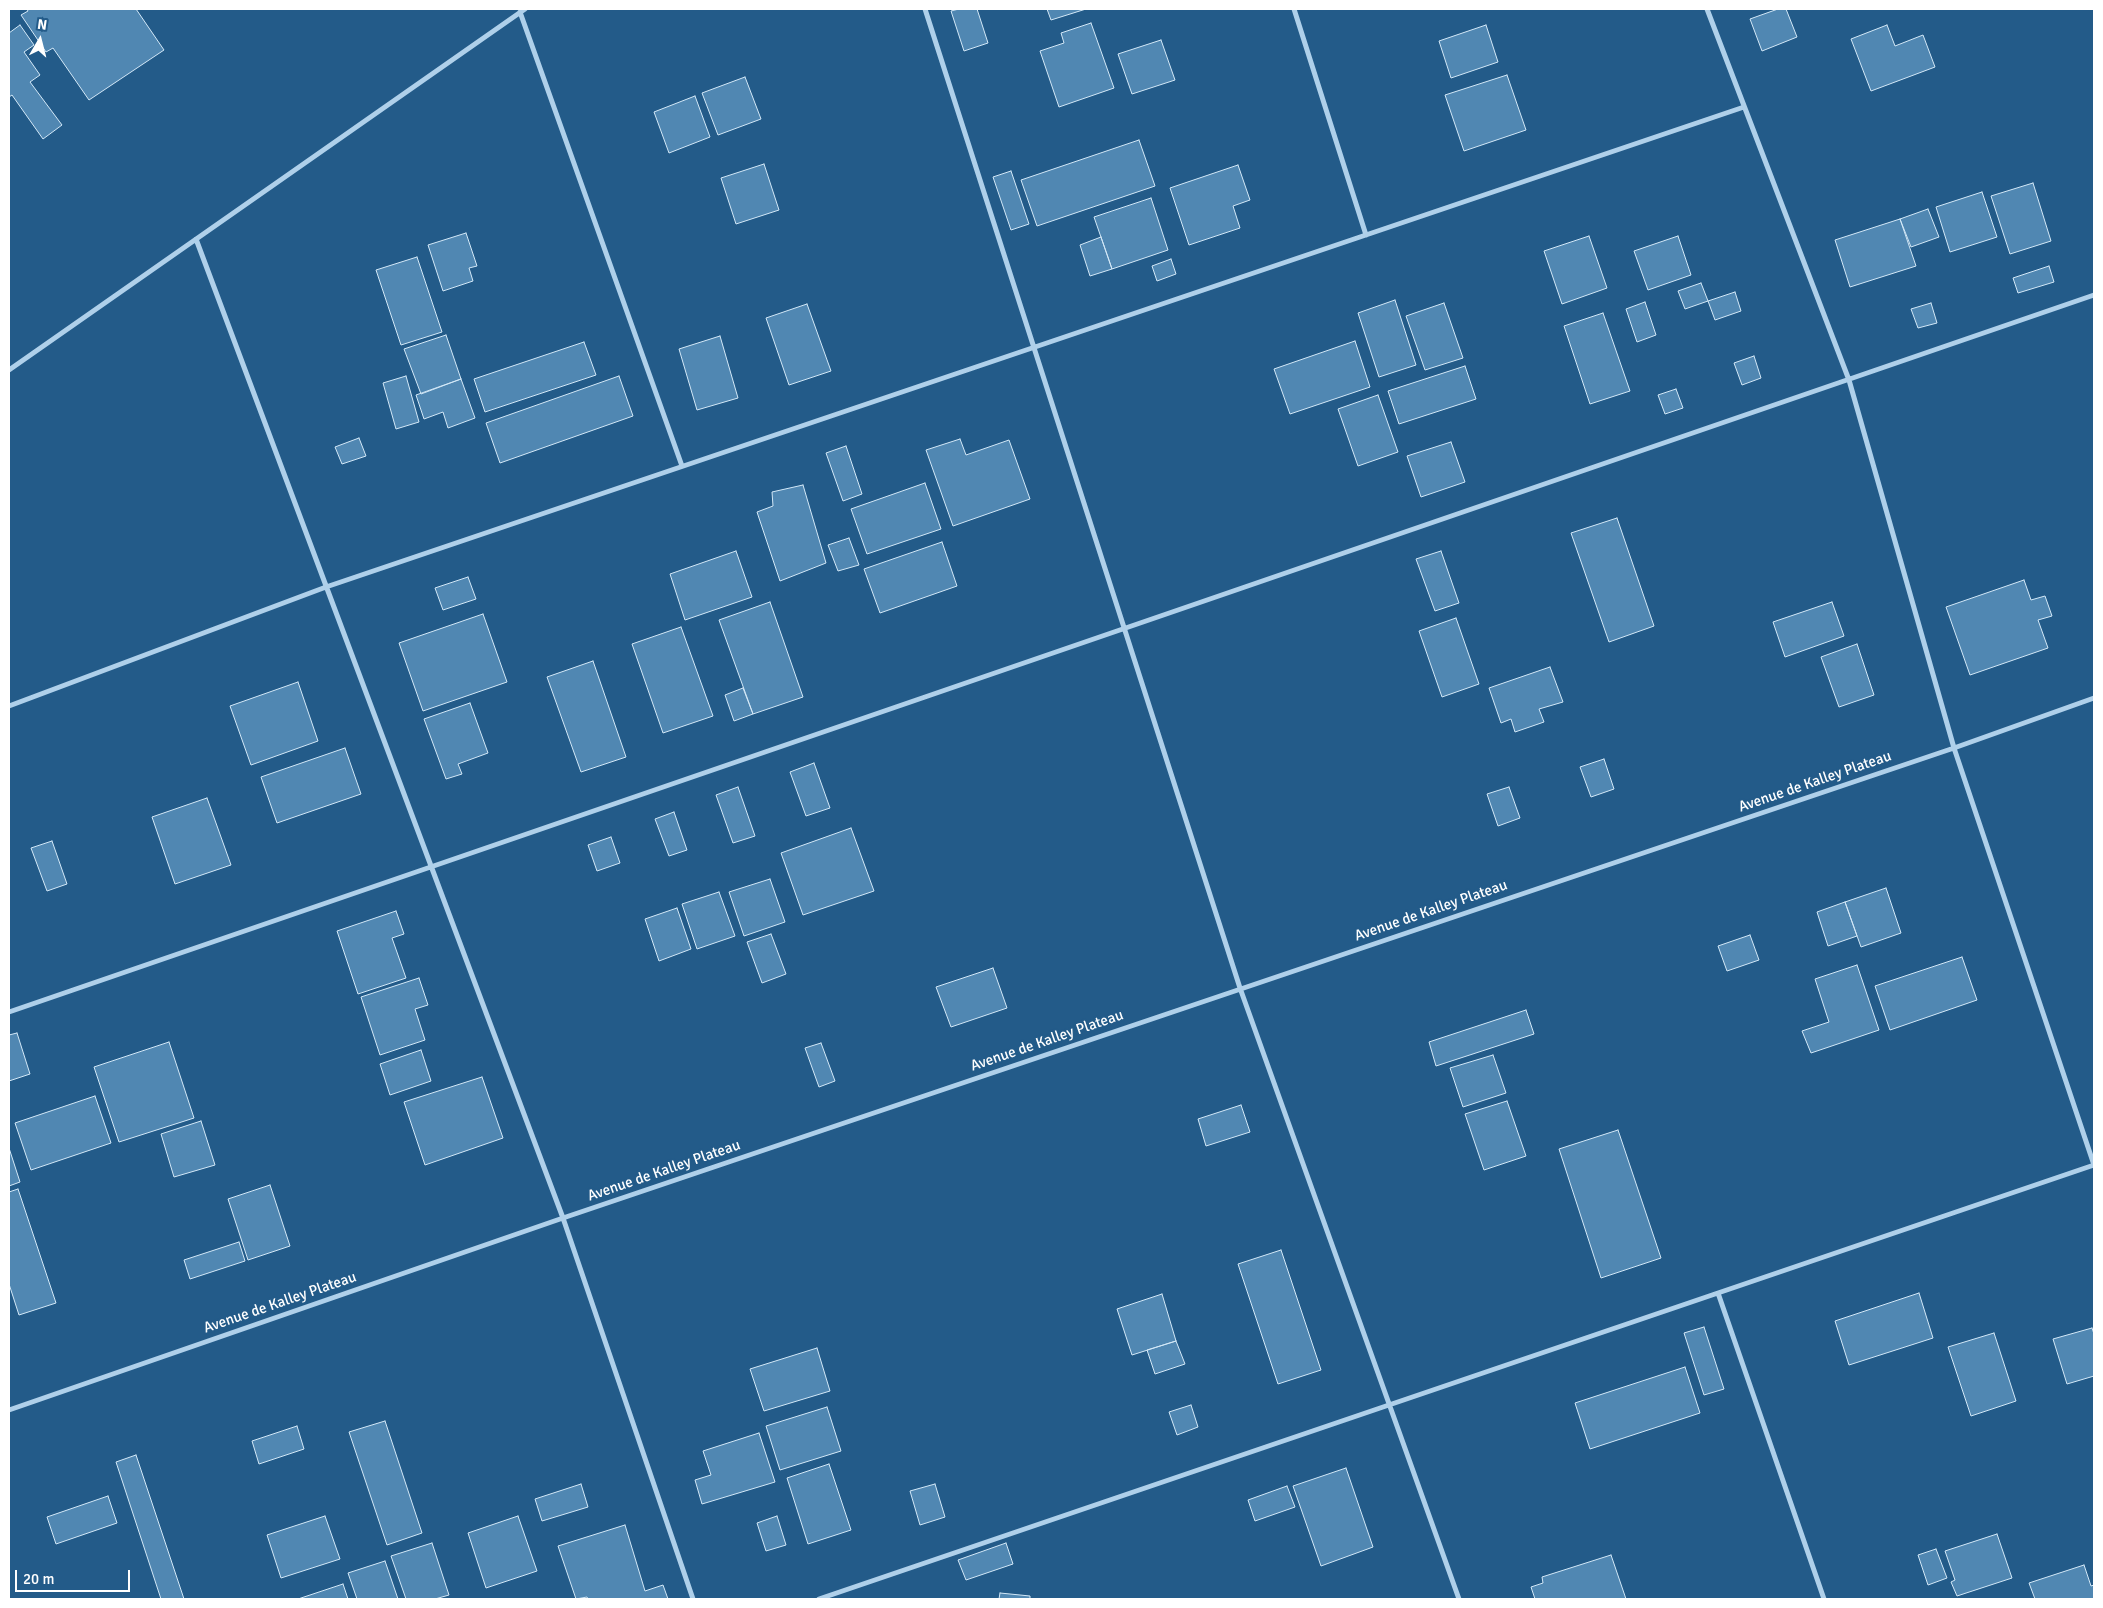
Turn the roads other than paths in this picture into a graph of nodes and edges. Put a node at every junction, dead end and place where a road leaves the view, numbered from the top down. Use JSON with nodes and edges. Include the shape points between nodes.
{"nodes":[{"id":1,"x":925,"y":9,"type":"edge"},
{"id":2,"x":1294,"y":9,"type":"edge"},
{"id":3,"x":1707,"y":9,"type":"edge"},
{"id":4,"x":522,"y":10,"type":"edge"},
{"id":5,"x":1744,"y":107,"type":"junction"},
{"id":6,"x":1366,"y":235,"type":"junction"},
{"id":7,"x":196,"y":239,"type":"junction"},
{"id":8,"x":2094,"y":295,"type":"edge"},
{"id":9,"x":1033,"y":347,"type":"junction"},
{"id":10,"x":9,"y":370,"type":"edge"},
{"id":11,"x":1848,"y":380,"type":"junction"},
{"id":12,"x":682,"y":466,"type":"junction"},
{"id":13,"x":326,"y":586,"type":"junction"},
{"id":14,"x":1124,"y":628,"type":"junction"},
{"id":15,"x":2094,"y":698,"type":"edge"},
{"id":16,"x":9,"y":706,"type":"edge"},
{"id":17,"x":1954,"y":748,"type":"junction"},
{"id":18,"x":431,"y":867,"type":"junction"},
{"id":19,"x":1240,"y":988,"type":"junction"},
{"id":20,"x":9,"y":1012,"type":"edge"},
{"id":21,"x":2094,"y":1165,"type":"edge"},
{"id":22,"x":563,"y":1218,"type":"junction"},
{"id":23,"x":1718,"y":1293,"type":"junction"},
{"id":24,"x":1389,"y":1405,"type":"junction"},
{"id":25,"x":9,"y":1410,"type":"edge"},
{"id":26,"x":693,"y":1599,"type":"edge"},
{"id":27,"x":820,"y":1599,"type":"edge"},
{"id":28,"x":1459,"y":1599,"type":"edge"},
{"id":29,"x":1824,"y":1599,"type":"edge"}],
"edges":[{"from":1,"to":9,"type":"street"},
{"from":2,"to":6,"type":"street"},
{"from":3,"to":5,"type":"street"},
{"from":4,"to":7,"type":"street"},
{"from":4,"to":12,"type":"street"},
{"from":5,"to":6,"type":"street"},
{"from":5,"to":11,"type":"street"},
{"from":6,"to":9,"type":"street"},
{"from":7,"to":10,"type":"street"},
{"from":7,"to":13,"type":"street"},
{"from":8,"to":11,"type":"street"},
{"from":9,"to":12,"type":"street"},
{"from":9,"to":14,"type":"street"},
{"from":11,"to":14,"type":"street"},
{"from":11,"to":17,"type":"street"},
{"from":12,"to":13,"type":"street"},
{"from":13,"to":16,"type":"street"},
{"from":13,"to":18,"type":"street"},
{"from":14,"to":18,"type":"street"},
{"from":14,"to":19,"type":"street"},
{"from":15,"to":17,"type":"street","name":"Avenue de Kalley Plateau"},
{"from":17,"to":19,"type":"street","name":"Avenue de Kalley Plateau"},
{"from":17,"to":21,"type":"street"},
{"from":18,"to":20,"type":"street"},
{"from":18,"to":22,"type":"street"},
{"from":19,"to":22,"type":"street","name":"Avenue de Kalley Plateau"},
{"from":19,"to":24,"type":"street"},
{"from":21,"to":23,"type":"street"},
{"from":22,"to":25,"type":"street","name":"Avenue de Kalley Plateau"},
{"from":22,"to":26,"type":"street"},
{"from":23,"to":24,"type":"street"},
{"from":23,"to":29,"type":"street"},
{"from":24,"to":27,"type":"street"},
{"from":24,"to":28,"type":"street"}]}
